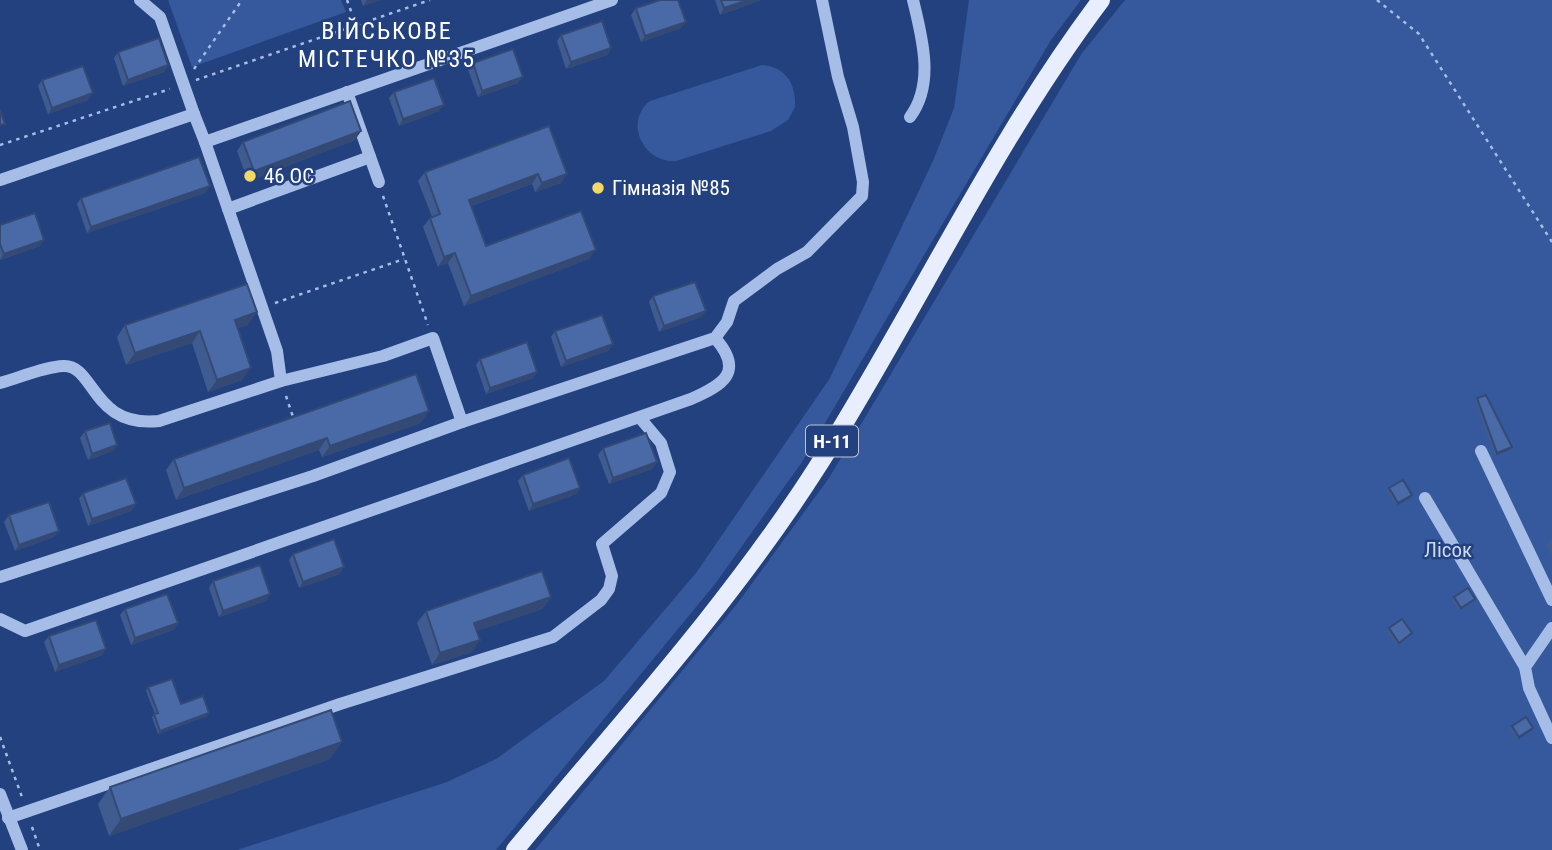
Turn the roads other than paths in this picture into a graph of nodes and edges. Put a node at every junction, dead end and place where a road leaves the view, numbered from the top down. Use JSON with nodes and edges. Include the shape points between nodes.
{"nodes":[{"id":1,"x":140,"y":0,"type":"edge"},
{"id":2,"x":612,"y":0,"type":"edge"},
{"id":3,"x":822,"y":0,"type":"edge"},
{"id":4,"x":914,"y":0,"type":"edge"},
{"id":5,"x":1101,"y":0,"type":"edge"},
{"id":6,"x":348,"y":92,"type":"junction"},
{"id":7,"x":194,"y":114,"type":"junction"},
{"id":8,"x":910,"y":117,"type":"dead end"},
{"id":9,"x":205,"y":142,"type":"junction"},
{"id":10,"x":370,"y":157,"type":"junction"},
{"id":11,"x":0,"y":180,"type":"edge"},
{"id":12,"x":379,"y":182,"type":"road end"},
{"id":13,"x":228,"y":209,"type":"junction"},
{"id":14,"x":715,"y":338,"type":"junction"},
{"id":15,"x":281,"y":381,"type":"junction"},
{"id":16,"x":0,"y":383,"type":"edge"},
{"id":17,"x":640,"y":418,"type":"junction"},
{"id":18,"x":462,"y":422,"type":"junction"},
{"id":19,"x":1481,"y":451,"type":"dead end"},
{"id":20,"x":1425,"y":498,"type":"dead end"},
{"id":21,"x":0,"y":578,"type":"edge"},
{"id":22,"x":1552,"y":600,"type":"edge"},
{"id":23,"x":0,"y":619,"type":"edge"},
{"id":24,"x":1552,"y":628,"type":"edge"},
{"id":25,"x":1525,"y":667,"type":"junction"},
{"id":26,"x":1552,"y":738,"type":"edge"},
{"id":27,"x":0,"y":794,"type":"edge"},
{"id":28,"x":8,"y":818,"type":"junction"},
{"id":29,"x":22,"y":850,"type":"edge"},
{"id":30,"x":515,"y":850,"type":"edge"}],
"edges":[{"from":1,"to":7,"type":"street","via":[[160,18]]},
{"from":2,"to":6,"type":"street"},
{"from":3,"to":14,"type":"street","via":[[853,127],[862,197],[807,252],[734,301]]},
{"from":4,"to":8,"type":"street","via":[[925,68],[919,105]]},
{"from":5,"to":30,"type":"main road","number":"Н-11","via":[[999,156],[816,470],[726,595]]},
{"from":6,"to":9,"type":"street"},
{"from":6,"to":10,"type":"street"},
{"from":7,"to":9,"type":"street"},
{"from":7,"to":11,"type":"street"},
{"from":9,"to":13,"type":"street"},
{"from":10,"to":12,"type":"street"},
{"from":10,"to":13,"type":"street"},
{"from":13,"to":15,"type":"street","via":[[277,351]]},
{"from":14,"to":17,"type":"street","via":[[726,350],[729,364],[722,385]]},
{"from":14,"to":18,"type":"street"},
{"from":15,"to":16,"type":"street","via":[[159,421],[140,423],[121,418],[103,405],[86,378],[64,365]]},
{"from":15,"to":18,"type":"street","via":[[383,356],[433,338]]},
{"from":17,"to":23,"type":"street","via":[[25,631]]},
{"from":17,"to":28,"type":"street","via":[[661,443],[670,472],[661,493],[602,544],[612,576],[609,589],[553,637],[340,704]]},
{"from":18,"to":21,"type":"street"},
{"from":19,"to":22,"type":"street"},
{"from":20,"to":25,"type":"street"},
{"from":24,"to":25,"type":"street"},
{"from":25,"to":26,"type":"street","via":[[1529,688]]},
{"from":27,"to":28,"type":"street"},
{"from":28,"to":29,"type":"street"}]}
